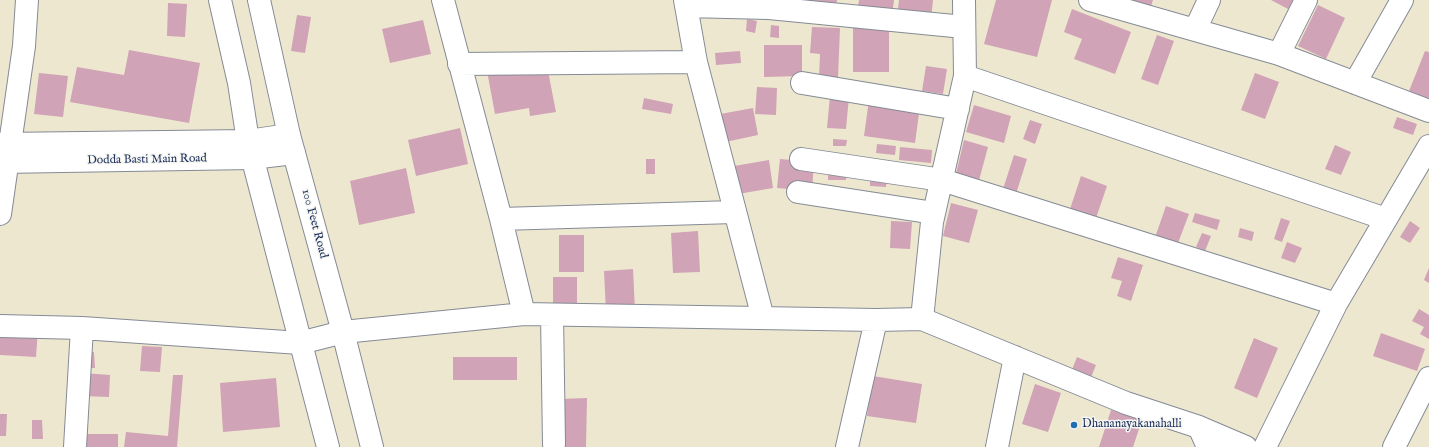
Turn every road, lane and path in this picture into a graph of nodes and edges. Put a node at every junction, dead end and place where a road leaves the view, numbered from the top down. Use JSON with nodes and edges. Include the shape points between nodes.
{"nodes":[{"id":1,"x":28,"y":0,"type":"edge"},
{"id":2,"x":220,"y":0,"type":"edge"},
{"id":3,"x":259,"y":0,"type":"edge"},
{"id":4,"x":443,"y":0,"type":"edge"},
{"id":5,"x":964,"y":0,"type":"edge"},
{"id":6,"x":1090,"y":0,"type":"edge"},
{"id":7,"x":1209,"y":0,"type":"edge"},
{"id":8,"x":1306,"y":0,"type":"edge"},
{"id":9,"x":1402,"y":0,"type":"edge"},
{"id":10,"x":686,"y":3,"type":"edge"},
{"id":11,"x":964,"y":27,"type":"junction"},
{"id":12,"x":1195,"y":30,"type":"junction"},
{"id":13,"x":1279,"y":54,"type":"junction"},
{"id":14,"x":696,"y":62,"type":"junction"},
{"id":15,"x":459,"y":64,"type":"junction"},
{"id":16,"x":965,"y":76,"type":"junction"},
{"id":17,"x":802,"y":83,"type":"dead end"},
{"id":18,"x":1355,"y":83,"type":"junction"},
{"id":19,"x":958,"y":109,"type":"junction"},
{"id":20,"x":1429,"y":111,"type":"edge"},
{"id":21,"x":292,"y":144,"type":"junction"},
{"id":22,"x":1429,"y":146,"type":"edge"},
{"id":23,"x":250,"y":150,"type":"junction"},
{"id":24,"x":4,"y":153,"type":"edge"},
{"id":25,"x":801,"y":159,"type":"dead end"},
{"id":26,"x":942,"y":180,"type":"junction"},
{"id":27,"x":798,"y":192,"type":"dead end"},
{"id":28,"x":734,"y":212,"type":"junction"},
{"id":29,"x":934,"y":213,"type":"junction"},
{"id":30,"x":0,"y":214,"type":"edge"},
{"id":31,"x":501,"y":219,"type":"junction"},
{"id":32,"x":1386,"y":219,"type":"junction"},
{"id":33,"x":1336,"y":304,"type":"junction"},
{"id":34,"x":524,"y":314,"type":"junction"},
{"id":35,"x":552,"y":314,"type":"junction"},
{"id":36,"x":762,"y":318,"type":"junction"},
{"id":37,"x":922,"y":319,"type":"junction"},
{"id":38,"x":876,"y":320,"type":"junction"},
{"id":39,"x":0,"y":326,"type":"edge"},
{"id":40,"x":82,"y":328,"type":"junction"},
{"id":41,"x":343,"y":332,"type":"junction"},
{"id":42,"x":300,"y":343,"type":"junction"},
{"id":43,"x":1015,"y":357,"type":"junction"},
{"id":44,"x":1429,"y":378,"type":"edge"},
{"id":45,"x":1199,"y":428,"type":"junction"},
{"id":46,"x":554,"y":444,"type":"dead end"},
{"id":47,"x":75,"y":447,"type":"edge"},
{"id":48,"x":328,"y":447,"type":"edge"},
{"id":49,"x":372,"y":447,"type":"edge"},
{"id":50,"x":847,"y":447,"type":"edge"},
{"id":51,"x":997,"y":447,"type":"edge"},
{"id":52,"x":1208,"y":447,"type":"edge"},
{"id":53,"x":1246,"y":447,"type":"edge"},
{"id":54,"x":1265,"y":447,"type":"edge"},
{"id":55,"x":1394,"y":447,"type":"edge"}],
"edges":[{"from":1,"to":24,"type":"street","via":[[24,46]]},
{"from":2,"to":23,"type":"street","via":[[239,82]]},
{"from":3,"to":21,"type":"street","name":"100 Feet Road"},
{"from":4,"to":15,"type":"street"},
{"from":5,"to":11,"type":"street"},
{"from":6,"to":12,"type":"street"},
{"from":7,"to":12,"type":"street"},
{"from":8,"to":13,"type":"street"},
{"from":9,"to":18,"type":"street"},
{"from":10,"to":11,"type":"street","via":[[769,8]]},
{"from":10,"to":14,"type":"street"},
{"from":11,"to":16,"type":"street"},
{"from":12,"to":13,"type":"street"},
{"from":13,"to":18,"type":"street"},
{"from":14,"to":15,"type":"street"},
{"from":14,"to":28,"type":"street"},
{"from":15,"to":31,"type":"street"},
{"from":16,"to":19,"type":"street"},
{"from":16,"to":32,"type":"street"},
{"from":17,"to":19,"type":"street"},
{"from":18,"to":20,"type":"street"},
{"from":19,"to":26,"type":"street"},
{"from":21,"to":23,"type":"street","name":"Dodda Basti Main Road"},
{"from":21,"to":41,"type":"street","name":"100 Feet Road"},
{"from":22,"to":32,"type":"street"},
{"from":23,"to":24,"type":"street","name":"Dodda Basti Main Road"},
{"from":23,"to":42,"type":"street"},
{"from":24,"to":30,"type":"street"},
{"from":25,"to":26,"type":"street"},
{"from":26,"to":29,"type":"street"},
{"from":26,"to":33,"type":"street"},
{"from":27,"to":29,"type":"street"},
{"from":28,"to":31,"type":"street"},
{"from":28,"to":36,"type":"street"},
{"from":29,"to":37,"type":"street"},
{"from":31,"to":34,"type":"street"},
{"from":32,"to":33,"type":"street"},
{"from":33,"to":54,"type":"street"},
{"from":34,"to":35,"type":"street"},
{"from":34,"to":41,"type":"street"},
{"from":35,"to":36,"type":"street"},
{"from":35,"to":46,"type":"street"},
{"from":36,"to":38,"type":"street"},
{"from":37,"to":38,"type":"street"},
{"from":37,"to":43,"type":"street"},
{"from":38,"to":50,"type":"street"},
{"from":39,"to":40,"type":"street"},
{"from":40,"to":42,"type":"street"},
{"from":40,"to":47,"type":"street"},
{"from":41,"to":42,"type":"street"},
{"from":41,"to":49,"type":"street","name":"100 Feet Road"},
{"from":42,"to":48,"type":"street"},
{"from":43,"to":45,"type":"street","via":[[1126,403]]},
{"from":43,"to":51,"type":"street"},
{"from":44,"to":55,"type":"street"},
{"from":45,"to":52,"type":"street"},
{"from":45,"to":53,"type":"street"}]}
